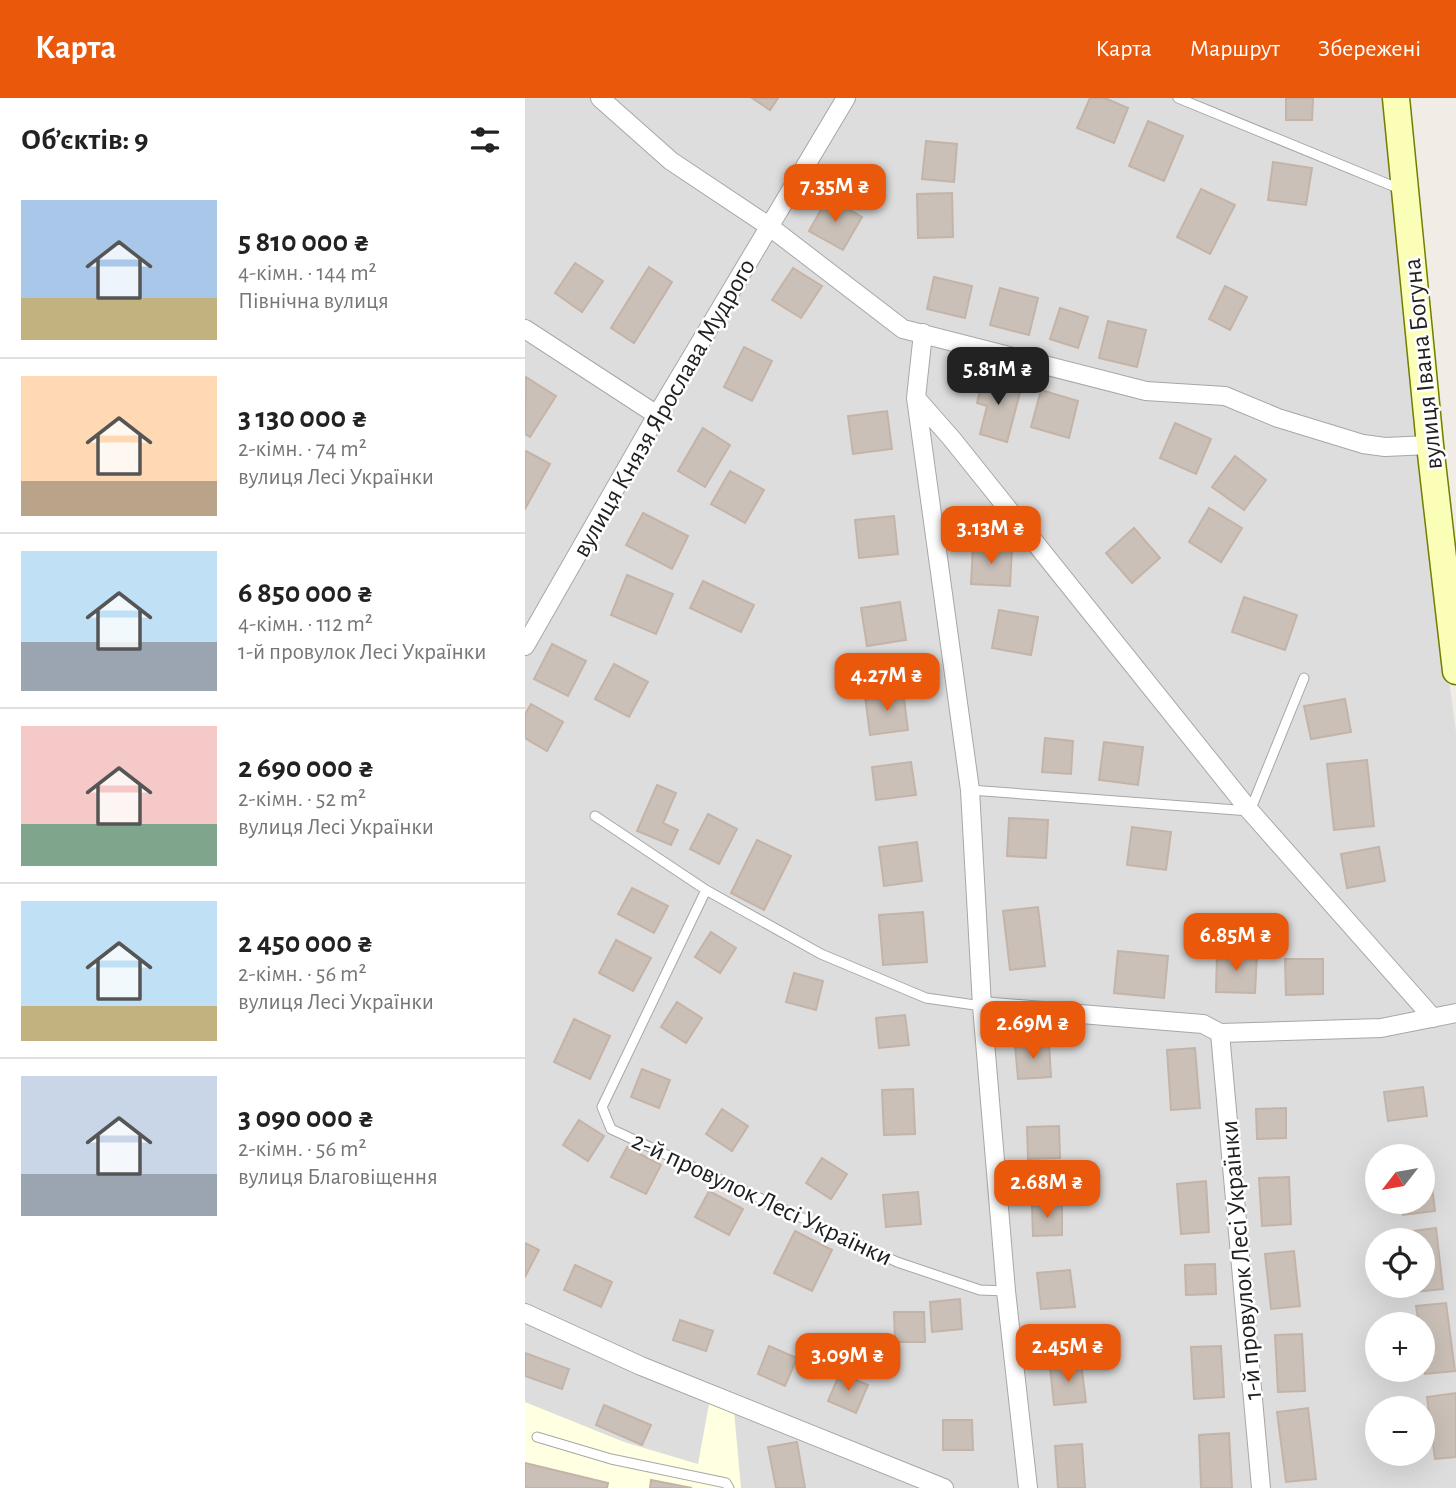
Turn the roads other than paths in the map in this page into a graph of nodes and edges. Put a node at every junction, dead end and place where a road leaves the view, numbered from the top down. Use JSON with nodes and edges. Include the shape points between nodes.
{"nodes":[{"id":1,"x":600,"y":98,"type":"edge"},
{"id":2,"x":846,"y":98,"type":"edge"},
{"id":3,"x":1178,"y":98,"type":"edge"},
{"id":4,"x":1396,"y":98,"type":"edge"},
{"id":5,"x":1405,"y":191,"type":"junction"},
{"id":6,"x":770,"y":227,"type":"junction"},
{"id":7,"x":525,"y":329,"type":"edge"},
{"id":8,"x":923,"y":333,"type":"junction"},
{"id":9,"x":916,"y":398,"type":"junction"},
{"id":10,"x":657,"y":415,"type":"junction"},
{"id":11,"x":1430,"y":444,"type":"junction"},
{"id":12,"x":525,"y":646,"type":"edge"},
{"id":13,"x":1456,"y":671,"type":"edge"},
{"id":14,"x":1304,"y":678,"type":"dead end"},
{"id":15,"x":970,"y":790,"type":"junction"},
{"id":16,"x":1250,"y":811,"type":"junction"},
{"id":17,"x":595,"y":816,"type":"dead end"},
{"id":18,"x":706,"y":890,"type":"junction"},
{"id":19,"x":982,"y":1006,"type":"junction"},
{"id":20,"x":1456,"y":1013,"type":"edge"},
{"id":21,"x":1433,"y":1018,"type":"junction"},
{"id":22,"x":1220,"y":1033,"type":"junction"},
{"id":23,"x":1006,"y":1291,"type":"junction"},
{"id":24,"x":525,"y":1314,"type":"edge"},
{"id":25,"x":537,"y":1437,"type":"dead end"},
{"id":26,"x":729,"y":1488,"type":"edge"},
{"id":27,"x":944,"y":1488,"type":"edge"},
{"id":28,"x":1028,"y":1488,"type":"edge"},
{"id":29,"x":1261,"y":1488,"type":"edge"}],
"edges":[{"from":1,"to":6,"type":"street","via":[[671,161]]},
{"from":2,"to":6,"type":"street","name":"вулиця Князя Ярослава Мудрого"},
{"from":3,"to":5,"type":"lane"},
{"from":4,"to":5,"type":"street","name":"вулиця Івана Богуна"},
{"from":5,"to":11,"type":"street","name":"вулиця Івана Богуна"},
{"from":6,"to":8,"type":"street","via":[[888,318]]},
{"from":6,"to":10,"type":"street","name":"вулиця Князя Ярослава Мудрого"},
{"from":7,"to":10,"type":"street"},
{"from":8,"to":9,"type":"street"},
{"from":8,"to":11,"type":"street","via":[[1146,391],[1225,396],[1363,444]]},
{"from":9,"to":15,"type":"street"},
{"from":9,"to":16,"type":"street"},
{"from":10,"to":12,"type":"street","name":"вулиця Князя Ярослава Мудрого"},
{"from":11,"to":13,"type":"street","name":"вулиця Івана Богуна"},
{"from":14,"to":16,"type":"lane"},
{"from":15,"to":16,"type":"lane"},
{"from":15,"to":19,"type":"street"},
{"from":16,"to":21,"type":"street"},
{"from":17,"to":18,"type":"lane"},
{"from":18,"to":19,"type":"lane","via":[[833,960],[926,998]]},
{"from":18,"to":23,"type":"lane","name":"2-й провулок Лесі Українки","via":[[602,1107],[611,1129],[897,1262],[980,1290]]},
{"from":19,"to":22,"type":"street","via":[[1203,1024]]},
{"from":19,"to":23,"type":"street"},
{"from":20,"to":21,"type":"street"},
{"from":21,"to":22,"type":"street","via":[[1381,1028]]},
{"from":22,"to":29,"type":"street","name":"1-й провулок Лесі Українки"},
{"from":23,"to":28,"type":"street"},
{"from":24,"to":27,"type":"street","via":[[641,1366]]},
{"from":25,"to":26,"type":"lane","via":[[611,1459],[726,1483]]}]}
